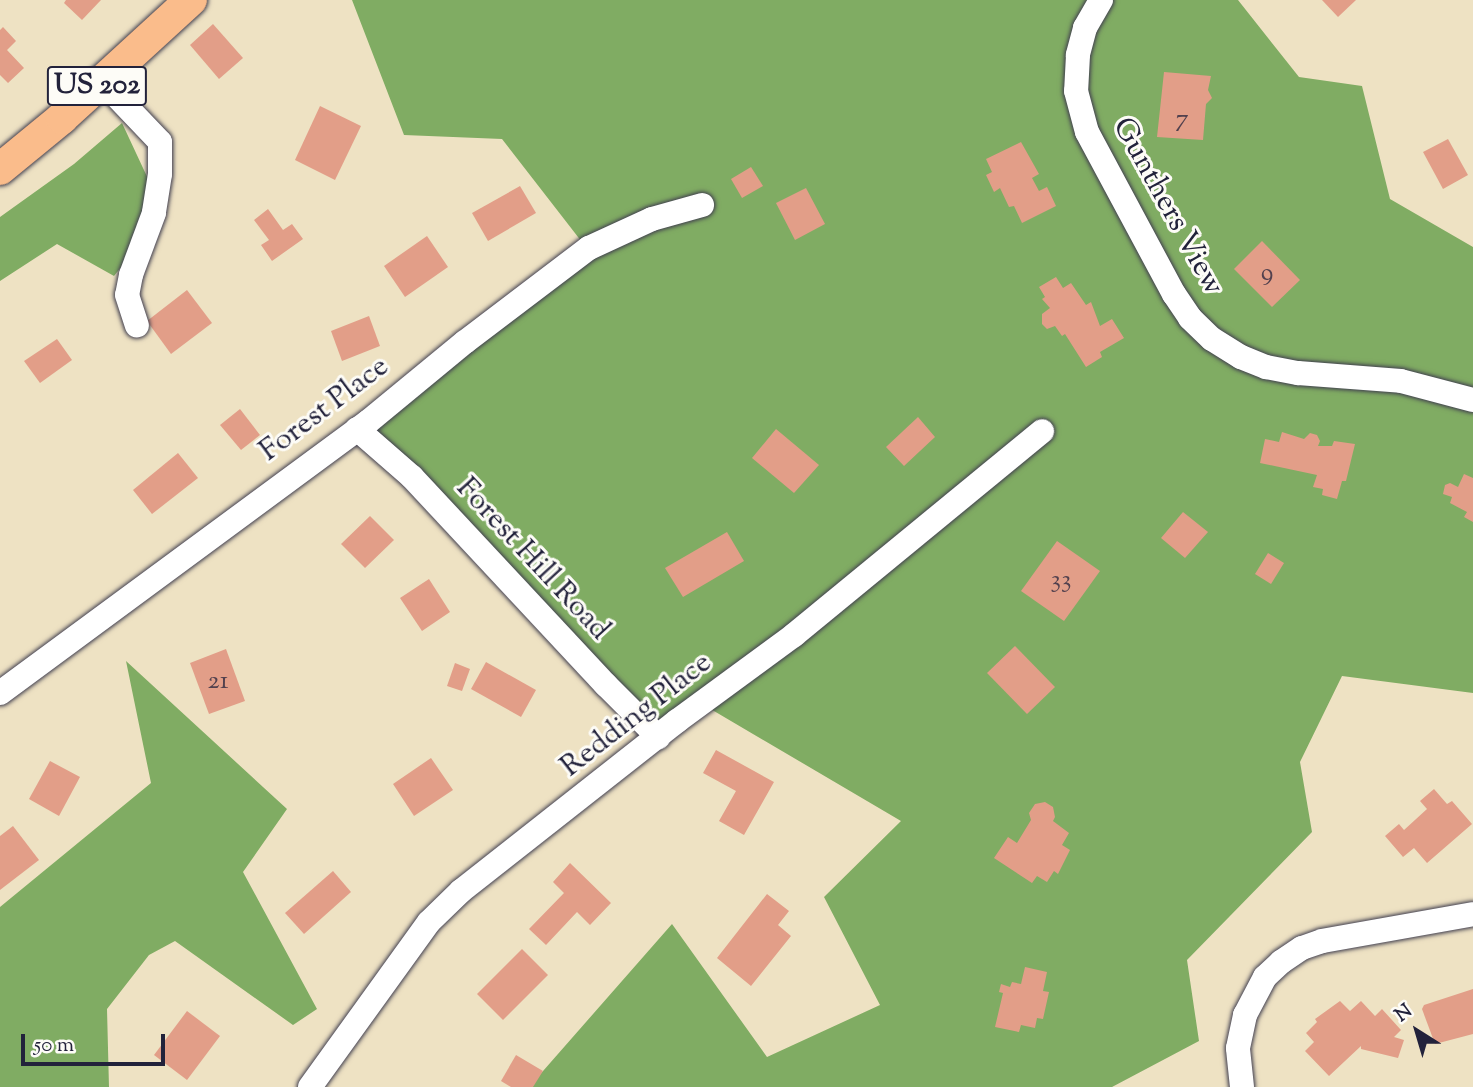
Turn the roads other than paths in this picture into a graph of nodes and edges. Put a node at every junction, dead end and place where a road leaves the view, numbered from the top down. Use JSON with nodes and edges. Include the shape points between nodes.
{"nodes":[{"id":1,"x":191,"y":0,"type":"edge"},
{"id":2,"x":1101,"y":0,"type":"edge"},
{"id":3,"x":102,"y":81,"type":"junction"},
{"id":4,"x":0,"y":169,"type":"edge"},
{"id":5,"x":702,"y":205,"type":"dead end"},
{"id":6,"x":137,"y":326,"type":"dead end"},
{"id":7,"x":1473,"y":400,"type":"edge"},
{"id":8,"x":357,"y":429,"type":"junction"},
{"id":9,"x":1042,"y":431,"type":"dead end"},
{"id":10,"x":0,"y":693,"type":"edge"},
{"id":11,"x":658,"y":737,"type":"junction"},
{"id":12,"x":1473,"y":914,"type":"edge"},
{"id":13,"x":310,"y":1087,"type":"edge"},
{"id":14,"x":1242,"y":1087,"type":"edge"}],
"edges":[{"from":1,"to":3,"type":"main road","number":"US 202"},
{"from":2,"to":7,"type":"street","name":"Gunthers View","via":[[1085,28],[1078,55],[1076,91],[1087,132],[1191,318],[1212,340],[1266,367],[1401,381]]},
{"from":3,"to":4,"type":"main road","number":"US 202"},
{"from":3,"to":6,"type":"street","via":[[160,142],[154,213],[128,295]]},
{"from":5,"to":8,"type":"street","name":"Forest Place","via":[[652,219],[589,248]]},
{"from":8,"to":10,"type":"street","name":"Forest Place"},
{"from":8,"to":11,"type":"street","name":"Forest Hill Road","via":[[412,477]]},
{"from":9,"to":11,"type":"street","name":"Redding Place","via":[[794,635]]},
{"from":11,"to":13,"type":"street","name":"Redding Place","via":[[461,891],[429,922]]},
{"from":12,"to":14,"type":"street","via":[[1348,935],[1302,948],[1281,962],[1265,977],[1245,1015],[1238,1048]]}]}
